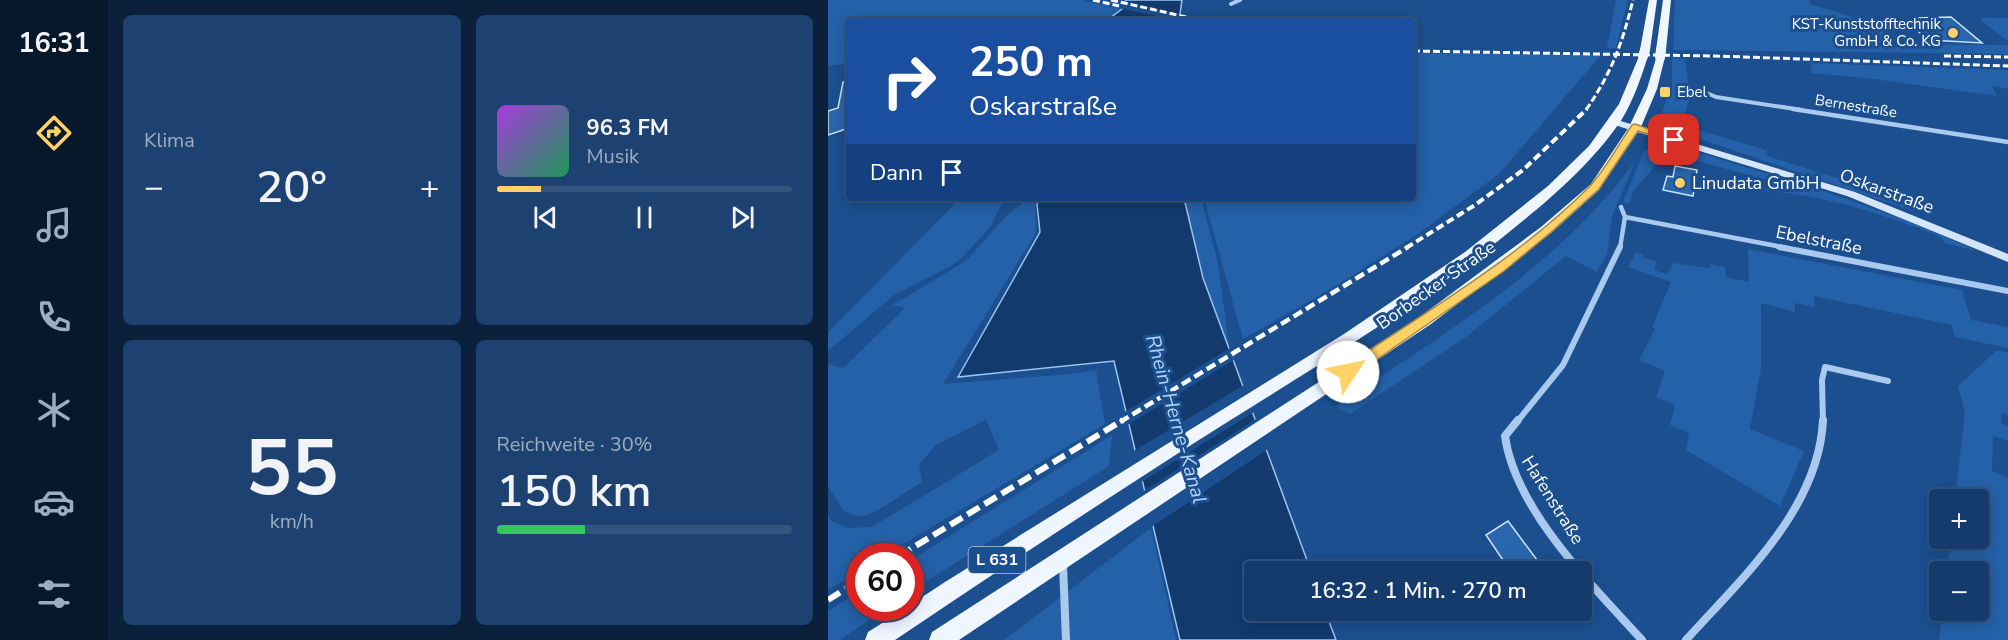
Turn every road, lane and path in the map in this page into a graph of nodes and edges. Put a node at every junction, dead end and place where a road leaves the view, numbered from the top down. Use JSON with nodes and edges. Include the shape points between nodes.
{"nodes":[{"id":1,"x":1240,"y":0,"type":"edge"},
{"id":2,"x":1653,"y":0,"type":"edge"},
{"id":3,"x":1667,"y":0,"type":"edge"},
{"id":4,"x":1231,"y":4,"type":"dead end"},
{"id":5,"x":1702,"y":91,"type":"dead end"},
{"id":6,"x":1614,"y":122,"type":"junction"},
{"id":7,"x":1635,"y":127,"type":"junction"},
{"id":8,"x":2008,"y":142,"type":"edge"},
{"id":9,"x":1621,"y":207,"type":"dead end"},
{"id":10,"x":1625,"y":217,"type":"junction"},
{"id":11,"x":2008,"y":258,"type":"edge"},
{"id":12,"x":2008,"y":291,"type":"edge"},
{"id":13,"x":1888,"y":381,"type":"dead end"},
{"id":14,"x":1063,"y":557,"type":"junction"},
{"id":15,"x":876,"y":640,"type":"edge"},
{"id":16,"x":940,"y":640,"type":"edge"},
{"id":17,"x":1066,"y":640,"type":"edge"},
{"id":18,"x":1642,"y":640,"type":"edge"},
{"id":19,"x":1686,"y":640,"type":"edge"}],
"edges":[{"from":1,"to":4,"type":"street"},
{"from":2,"to":6,"type":"main road","name":"Borbecker Straße","number":"L 631","via":[[1633,91]]},
{"from":3,"to":7,"type":"main road","name":"Borbecker Straße","number":"L 631","via":[[1652,89]]},
{"from":5,"to":8,"type":"street","name":"Bernestraße","via":[[1716,97]]},
{"from":6,"to":7,"type":"street","name":"Oskarstraße"},
{"from":6,"to":15,"type":"main road","name":"Borbecker Straße","number":"L 631","via":[[1564,179],[1479,249],[1310,363]]},
{"from":7,"to":11,"type":"street","name":"Oskarstraße","via":[[1851,194]]},
{"from":7,"to":14,"type":"main road","name":"Borbecker Straße","number":"L 631","via":[[1595,187],[1546,230],[1426,320]]},
{"from":9,"to":10,"type":"street"},
{"from":10,"to":12,"type":"street","name":"Ebelstraße"},
{"from":10,"to":18,"type":"street","name":"Hafenstraße","via":[[1619,253],[1563,365],[1505,435],[1504,444],[1513,469],[1540,516]]},
{"from":13,"to":19,"type":"street","via":[[1825,366],[1821,375],[1823,425],[1803,493],[1778,534]]},
{"from":14,"to":16,"type":"main road","number":"L 631"},
{"from":14,"to":17,"type":"street"}]}
